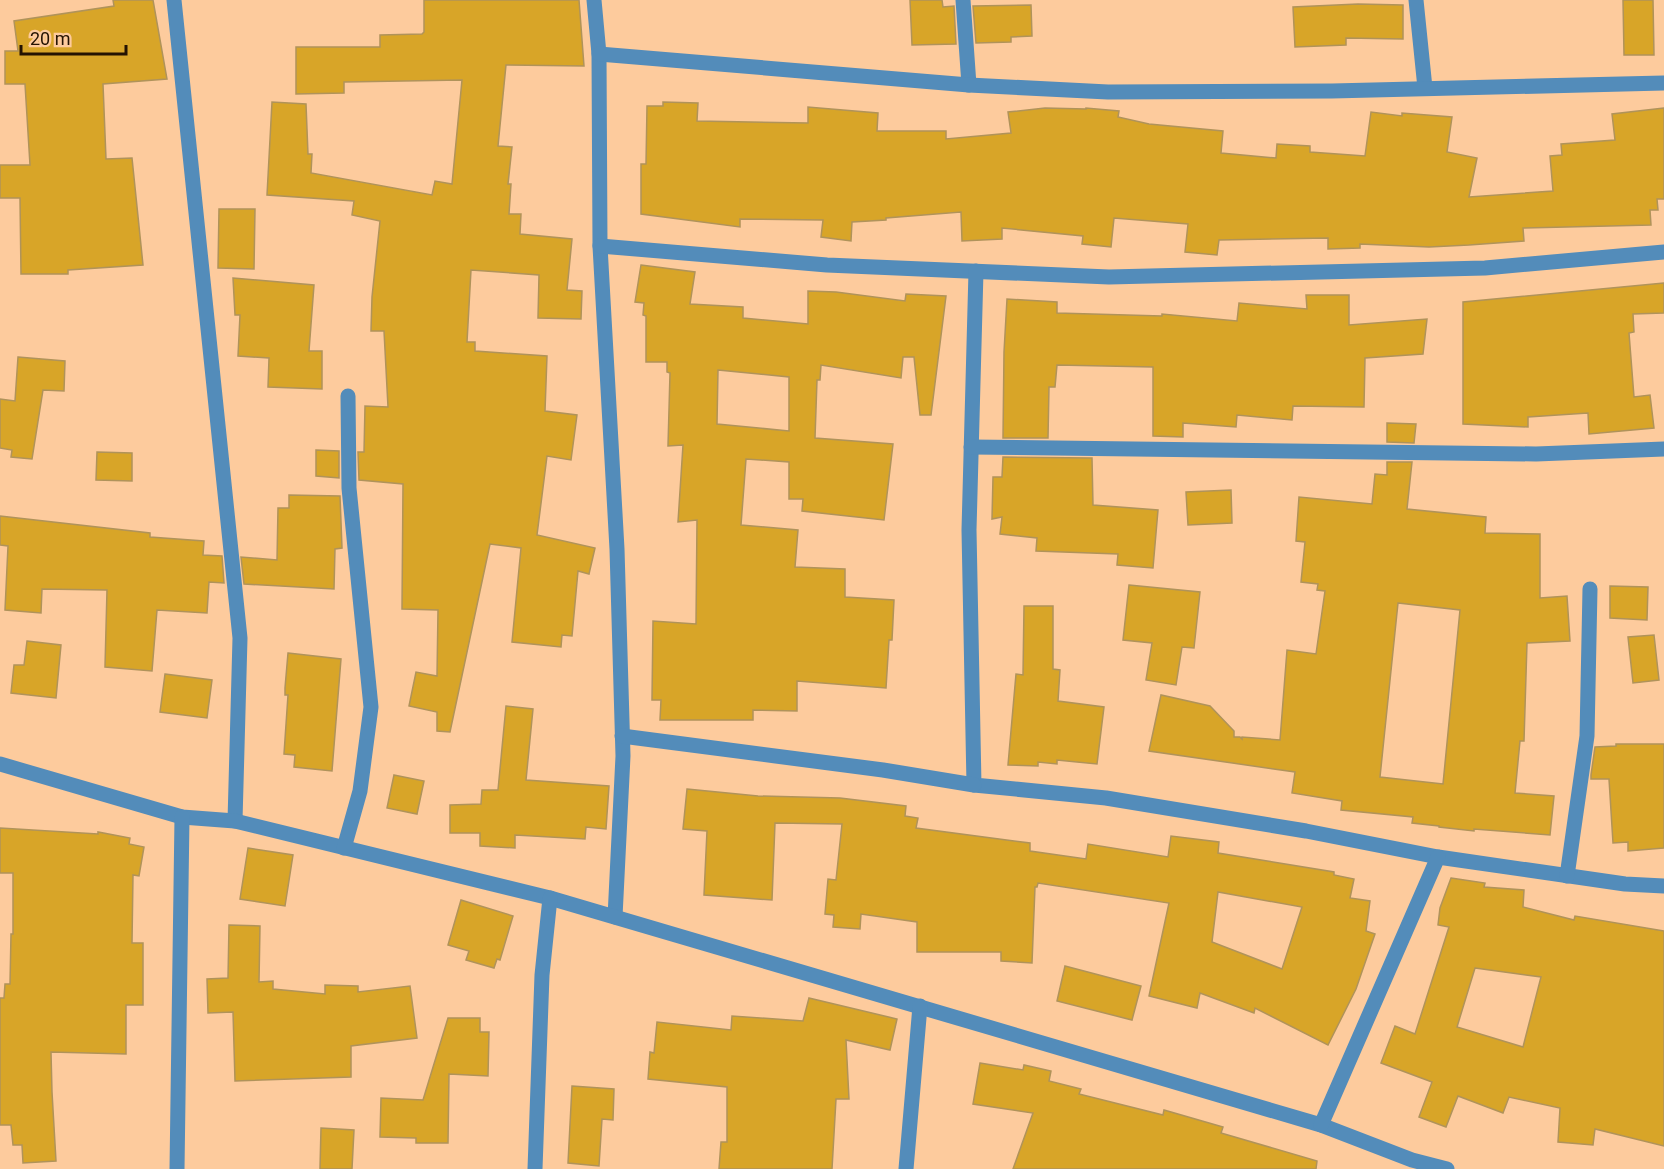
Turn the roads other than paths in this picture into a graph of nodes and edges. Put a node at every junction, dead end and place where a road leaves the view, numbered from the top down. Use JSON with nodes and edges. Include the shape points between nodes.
{"nodes":[{"id":1,"x":174,"y":0,"type":"edge"},
{"id":2,"x":594,"y":0,"type":"edge"},
{"id":3,"x":963,"y":0,"type":"edge"},
{"id":4,"x":1416,"y":0,"type":"edge"},
{"id":5,"x":599,"y":54,"type":"junction"},
{"id":6,"x":1664,"y":83,"type":"edge"},
{"id":7,"x":969,"y":85,"type":"junction"},
{"id":8,"x":1425,"y":88,"type":"junction"},
{"id":9,"x":600,"y":246,"type":"junction"},
{"id":10,"x":1664,"y":252,"type":"edge"},
{"id":11,"x":976,"y":271,"type":"junction"},
{"id":12,"x":348,"y":396,"type":"dead end"},
{"id":13,"x":971,"y":447,"type":"junction"},
{"id":14,"x":1664,"y":449,"type":"edge"},
{"id":15,"x":1590,"y":589,"type":"dead end"},
{"id":16,"x":622,"y":735,"type":"junction"},
{"id":17,"x":0,"y":764,"type":"edge"},
{"id":18,"x":974,"y":785,"type":"junction"},
{"id":19,"x":182,"y":817,"type":"junction"},
{"id":20,"x":235,"y":821,"type":"junction"},
{"id":21,"x":344,"y":848,"type":"junction"},
{"id":22,"x":1438,"y":857,"type":"junction"},
{"id":23,"x":1567,"y":876,"type":"junction"},
{"id":24,"x":1664,"y":886,"type":"edge"},
{"id":25,"x":550,"y":898,"type":"junction"},
{"id":26,"x":615,"y":917,"type":"junction"},
{"id":27,"x":920,"y":1006,"type":"junction"},
{"id":28,"x":1321,"y":1125,"type":"junction"},
{"id":29,"x":177,"y":1169,"type":"edge"},
{"id":30,"x":535,"y":1169,"type":"edge"},
{"id":31,"x":906,"y":1169,"type":"edge"},
{"id":32,"x":1447,"y":1169,"type":"edge"}],
"edges":[{"from":1,"to":20,"type":"street","via":[[240,638]]},
{"from":2,"to":5,"type":"street"},
{"from":3,"to":7,"type":"street"},
{"from":4,"to":8,"type":"street"},
{"from":5,"to":7,"type":"street"},
{"from":5,"to":9,"type":"street"},
{"from":6,"to":8,"type":"street"},
{"from":7,"to":8,"type":"street","via":[[1108,92]]},
{"from":9,"to":11,"type":"street","via":[[827,265]]},
{"from":9,"to":16,"type":"street"},
{"from":10,"to":11,"type":"street","via":[[1485,268],[1109,277]]},
{"from":11,"to":13,"type":"street"},
{"from":12,"to":21,"type":"street","via":[[349,488],[371,707],[360,791]]},
{"from":13,"to":14,"type":"street","via":[[1536,454]]},
{"from":13,"to":18,"type":"street"},
{"from":15,"to":23,"type":"street","via":[[1587,736]]},
{"from":16,"to":18,"type":"street"},
{"from":16,"to":26,"type":"street"},
{"from":17,"to":19,"type":"street"},
{"from":18,"to":22,"type":"street","via":[[1106,798]]},
{"from":19,"to":20,"type":"street"},
{"from":19,"to":29,"type":"street"},
{"from":20,"to":21,"type":"street"},
{"from":21,"to":25,"type":"street"},
{"from":22,"to":23,"type":"street"},
{"from":22,"to":28,"type":"street"},
{"from":23,"to":24,"type":"street"},
{"from":25,"to":26,"type":"street"},
{"from":25,"to":30,"type":"street","via":[[542,975]]},
{"from":26,"to":27,"type":"street"},
{"from":27,"to":28,"type":"street"},
{"from":27,"to":31,"type":"street"},
{"from":28,"to":32,"type":"street","via":[[1412,1160]]}]}
